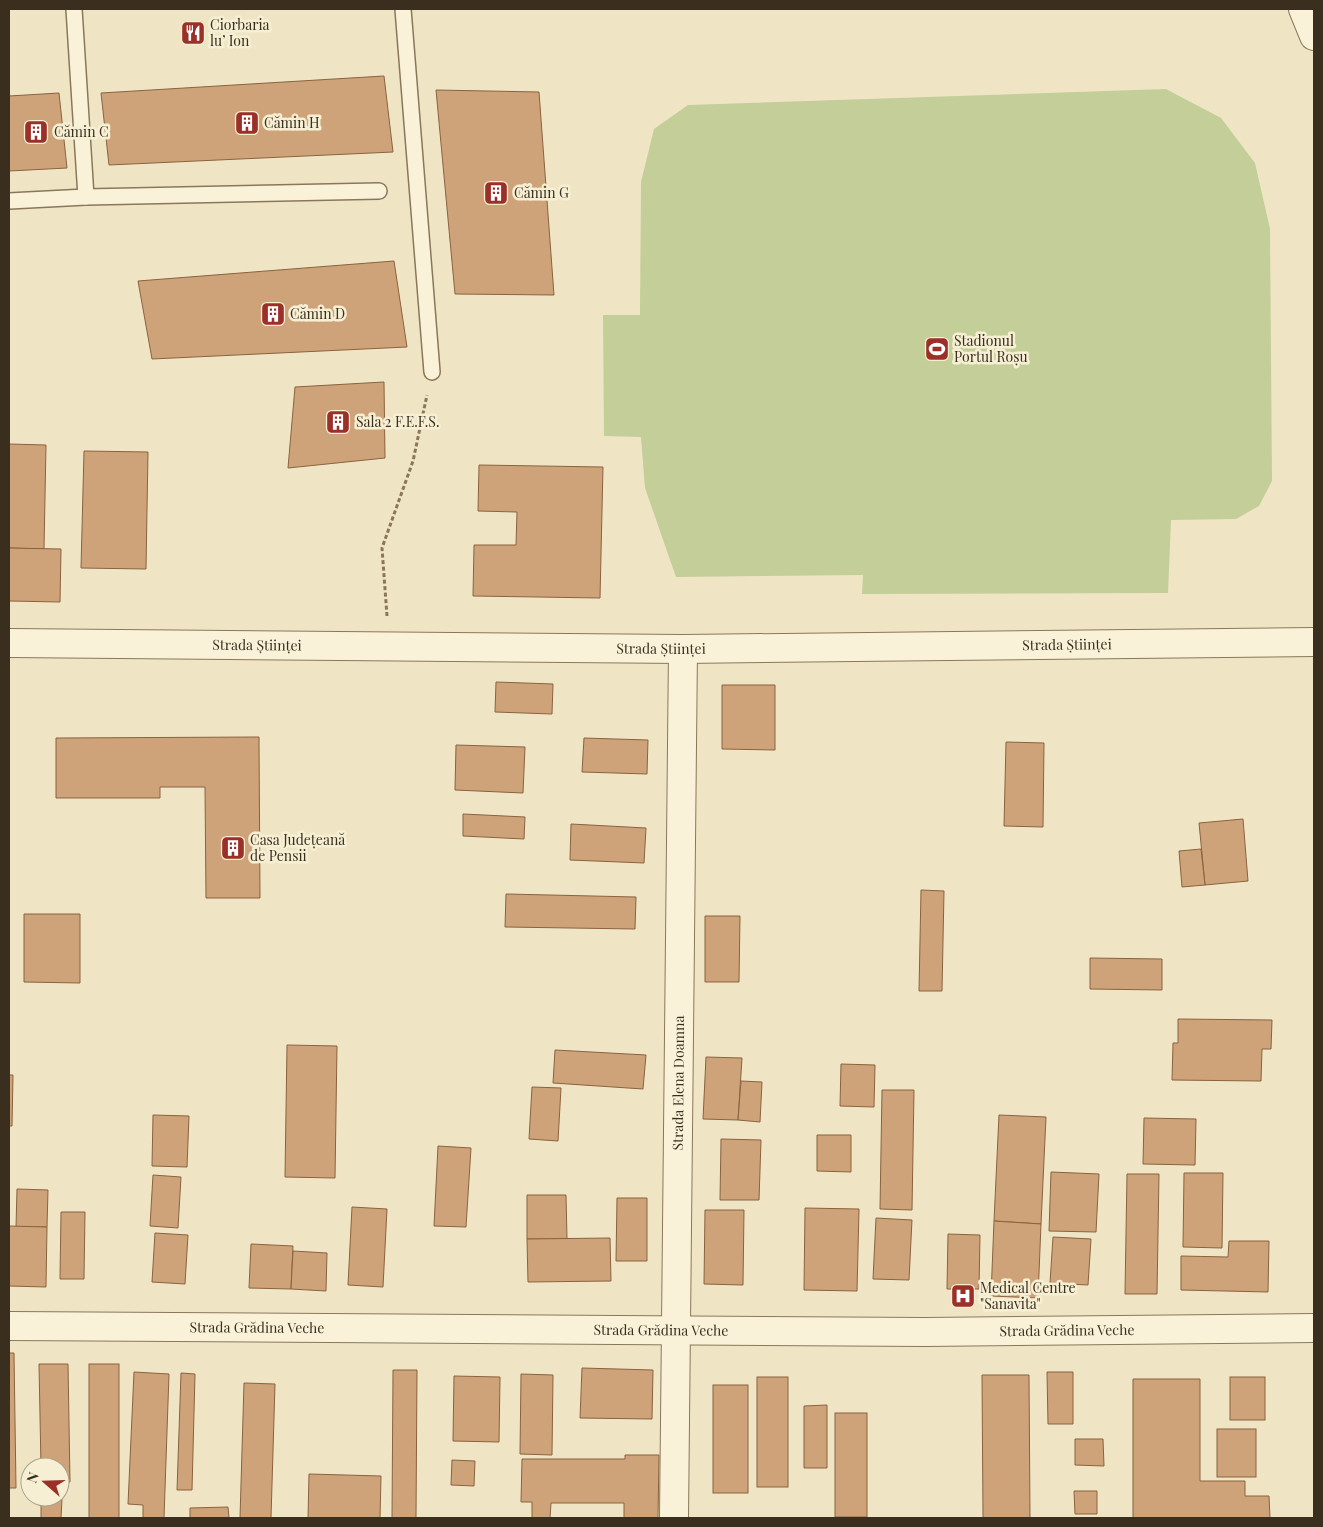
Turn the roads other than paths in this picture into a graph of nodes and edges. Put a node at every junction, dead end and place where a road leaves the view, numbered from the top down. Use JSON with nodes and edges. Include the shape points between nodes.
{"nodes":[{"id":1,"x":74,"y":9,"type":"edge"},
{"id":2,"x":403,"y":9,"type":"edge"},
{"id":3,"x":1303,"y":9,"type":"edge"},
{"id":4,"x":1314,"y":36,"type":"edge"},
{"id":5,"x":380,"y":191,"type":"dead end"},
{"id":6,"x":86,"y":197,"type":"junction"},
{"id":7,"x":9,"y":201,"type":"edge"},
{"id":8,"x":432,"y":372,"type":"road end"},
{"id":9,"x":1314,"y":642,"type":"edge"},
{"id":10,"x":9,"y":643,"type":"edge"},
{"id":11,"x":683,"y":649,"type":"junction"},
{"id":12,"x":9,"y":1326,"type":"edge"},
{"id":13,"x":1314,"y":1328,"type":"edge"},
{"id":14,"x":677,"y":1330,"type":"junction"},
{"id":15,"x":674,"y":1518,"type":"edge"}],
"edges":[{"from":1,"to":6,"type":"lane"},
{"from":2,"to":8,"type":"lane"},
{"from":3,"to":4,"type":"street"},
{"from":5,"to":6,"type":"lane"},
{"from":6,"to":7,"type":"lane"},
{"from":9,"to":11,"type":"street","name":"Strada Științei"},
{"from":10,"to":11,"type":"street","name":"Strada Științei"},
{"from":11,"to":14,"type":"street","name":"Strada Elena Doamna"},
{"from":12,"to":14,"type":"street","name":"Strada Grădina Veche"},
{"from":13,"to":14,"type":"street","name":"Strada Grădina Veche","via":[[925,1332]]},
{"from":14,"to":15,"type":"street","name":"Strada Elena Doamna"}]}
